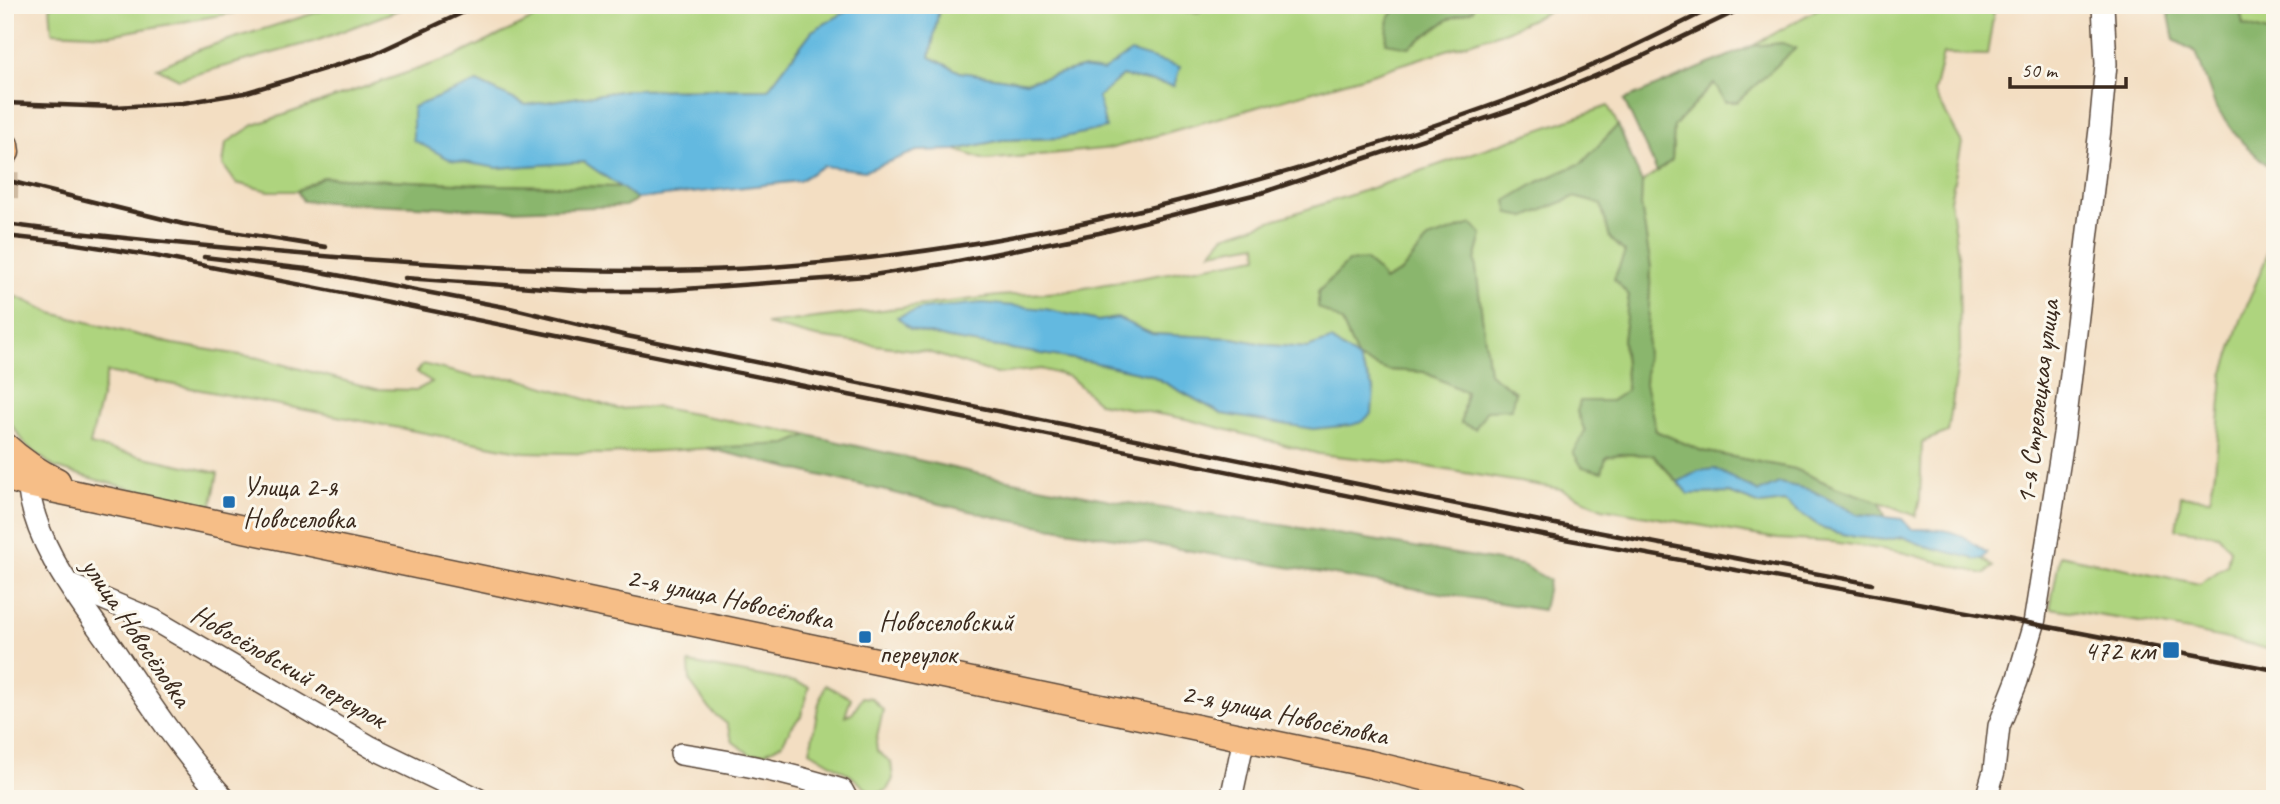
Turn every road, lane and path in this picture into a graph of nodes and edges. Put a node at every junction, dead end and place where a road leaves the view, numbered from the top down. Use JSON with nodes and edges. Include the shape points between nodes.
{"nodes":[{"id":1,"x":2104,"y":5,"type":"edge"},
{"id":2,"x":5,"y":446,"type":"edge"},
{"id":3,"x":17,"y":480,"type":"edge"},
{"id":4,"x":94,"y":496,"type":"junction"},
{"id":5,"x":70,"y":584,"type":"junction"},
{"id":6,"x":1244,"y":738,"type":"junction"},
{"id":7,"x":681,"y":754,"type":"dead end"},
{"id":8,"x":225,"y":799,"type":"edge"},
{"id":9,"x":478,"y":799,"type":"edge"},
{"id":10,"x":847,"y":799,"type":"edge"},
{"id":11,"x":1231,"y":799,"type":"edge"},
{"id":12,"x":1516,"y":799,"type":"edge"},
{"id":13,"x":1986,"y":799,"type":"edge"}],
"edges":[{"from":1,"to":13,"type":"street","name":"1-я Стрелецкая улица","via":[[2106,64],[2100,129],[2064,435],[2034,624],[1999,726]]},
{"from":2,"to":4,"type":"main road","name":"2-я улица Новосёловка","via":[[39,473]]},
{"from":3,"to":4,"type":"main road","name":"2-я улица Новосёловка"},
{"from":3,"to":5,"type":"street","name":"улица Новосёловка"},
{"from":4,"to":6,"type":"main road","name":"2-я улица Новосёловка"},
{"from":5,"to":8,"type":"street","name":"улица Новосёловка","via":[[146,698]]},
{"from":5,"to":9,"type":"street","name":"Новосёловский переулок","via":[[153,620],[371,747]]},
{"from":6,"to":11,"type":"street"},
{"from":6,"to":12,"type":"main road","name":"2-я улица Новосёловка"},
{"from":7,"to":10,"type":"street","via":[[798,776],[842,790]]}]}
